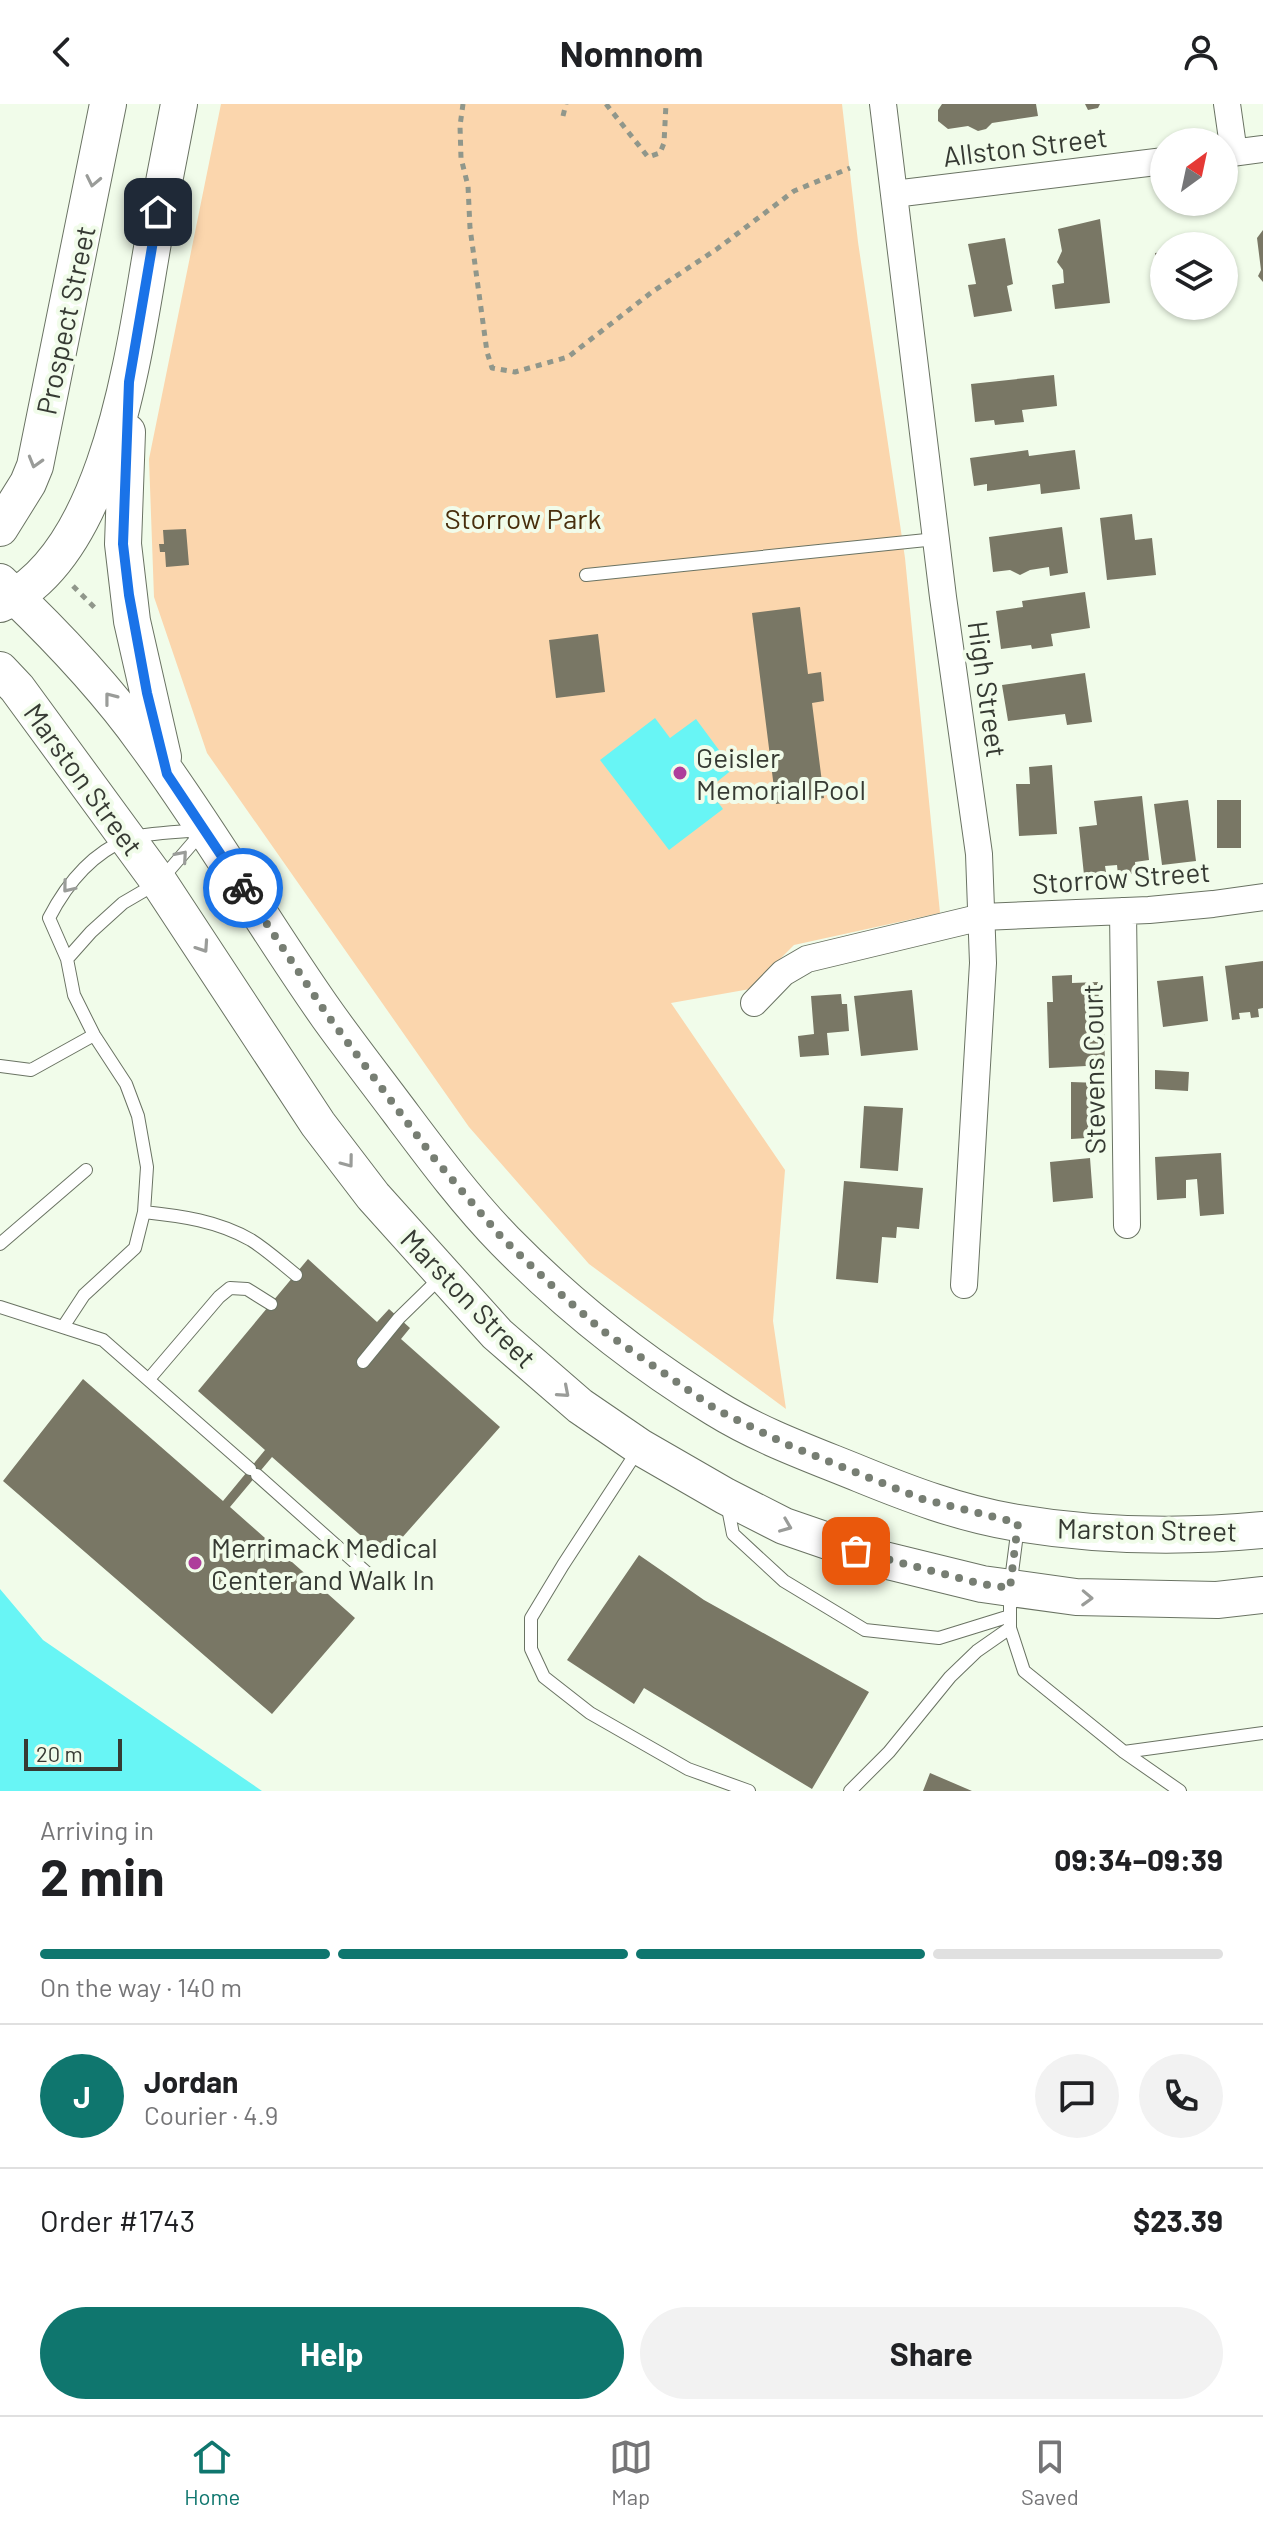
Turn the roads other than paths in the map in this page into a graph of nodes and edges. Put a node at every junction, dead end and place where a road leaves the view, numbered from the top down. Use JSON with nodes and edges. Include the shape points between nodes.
{"nodes":[{"id":1,"x":108,"y":104,"type":"edge"},
{"id":2,"x":179,"y":104,"type":"edge"},
{"id":3,"x":883,"y":104,"type":"edge"},
{"id":4,"x":1227,"y":104,"type":"edge"},
{"id":5,"x":1228,"y":128,"type":"edge"},
{"id":6,"x":1263,"y":149,"type":"edge"},
{"id":7,"x":1238,"y":153,"type":"edge"},
{"id":8,"x":1150,"y":163,"type":"edge"},
{"id":9,"x":894,"y":194,"type":"junction"},
{"id":10,"x":129,"y":382,"type":"junction"},
{"id":11,"x":0,"y":528,"type":"edge"},
{"id":12,"x":936,"y":539,"type":"junction"},
{"id":13,"x":586,"y":575,"type":"dead end"},
{"id":14,"x":5,"y":594,"type":"edge"},
{"id":15,"x":0,"y":670,"type":"edge"},
{"id":16,"x":167,"y":774,"type":"junction"},
{"id":17,"x":204,"y":830,"type":"junction"},
{"id":18,"x":128,"y":838,"type":"junction"},
{"id":19,"x":159,"y":882,"type":"junction"},
{"id":20,"x":1263,"y":897,"type":"edge"},
{"id":21,"x":1123,"y":911,"type":"junction"},
{"id":22,"x":982,"y":917,"type":"junction"},
{"id":23,"x":67,"y":959,"type":"junction"},
{"id":24,"x":754,"y":1003,"type":"dead end"},
{"id":25,"x":94,"y":1035,"type":"junction"},
{"id":26,"x":0,"y":1066,"type":"edge"},
{"id":27,"x":86,"y":1170,"type":"dead end"},
{"id":28,"x":144,"y":1212,"type":"junction"},
{"id":29,"x":1127,"y":1225,"type":"dead end"},
{"id":30,"x":0,"y":1244,"type":"edge"},
{"id":31,"x":296,"y":1275,"type":"dead end"},
{"id":32,"x":444,"y":1275,"type":"junction"},
{"id":33,"x":964,"y":1285,"type":"dead end"},
{"id":34,"x":271,"y":1304,"type":"dead end"},
{"id":35,"x":0,"y":1307,"type":"edge"},
{"id":36,"x":63,"y":1327,"type":"junction"},
{"id":37,"x":363,"y":1362,"type":"dead end"},
{"id":38,"x":149,"y":1379,"type":"junction"},
{"id":39,"x":640,"y":1447,"type":"junction"},
{"id":40,"x":725,"y":1496,"type":"junction"},
{"id":41,"x":1018,"y":1523,"type":"junction"},
{"id":42,"x":1263,"y":1530,"type":"edge"},
{"id":43,"x":367,"y":1573,"type":"dead end"},
{"id":44,"x":1263,"y":1595,"type":"edge"},
{"id":45,"x":1010,"y":1611,"type":"junction"},
{"id":46,"x":1263,"y":1733,"type":"edge"},
{"id":47,"x":1124,"y":1752,"type":"junction"},
{"id":48,"x":749,"y":1791,"type":"edge"},
{"id":49,"x":850,"y":1791,"type":"edge"},
{"id":50,"x":1180,"y":1791,"type":"edge"}],
"edges":[{"from":1,"to":11,"type":"main road","name":"Prospect Street","one_way":true,"via":[[35,466]]},
{"from":2,"to":10,"type":"main road"},
{"from":3,"to":9,"type":"street","name":"High Street"},
{"from":4,"to":5,"type":"street"},
{"from":6,"to":7,"type":"street"},
{"from":8,"to":9,"type":"street","name":"Allston Street"},
{"from":9,"to":12,"type":"street","name":"High Street"},
{"from":10,"to":14,"type":"main road","via":[[94,495],[53,566]]},
{"from":10,"to":16,"type":"main road","via":[[123,544],[132,621]]},
{"from":12,"to":13,"type":"lane"},
{"from":12,"to":22,"type":"street","name":"High Street","via":[[979,854]]},
{"from":16,"to":14,"type":"main road","name":"Marston Street","one_way":true,"via":[[99,684]]},
{"from":15,"to":18,"type":"main road","name":"Marston Street"},
{"from":16,"to":17,"type":"main road","name":"Marston Street"},
{"from":17,"to":18,"type":"lane"},
{"from":19,"to":17,"type":"lane","one_way":true},
{"from":17,"to":41,"type":"main road","name":"Marston Street","via":[[328,1016],[433,1157],[502,1238],[603,1331],[717,1410],[788,1445],[922,1499]]},
{"from":18,"to":19,"type":"main road","name":"Marston Street"},
{"from":18,"to":23,"type":"lane","one_way":true,"via":[[89,863],[62,893],[49,918]]},
{"from":19,"to":23,"type":"lane","via":[[123,903]]},
{"from":19,"to":32,"type":"main road","name":"Marston Street","one_way":true,"via":[[318,1124]]},
{"from":20,"to":21,"type":"street","name":"Storrow Street"},
{"from":21,"to":22,"type":"street","name":"Storrow Street"},
{"from":21,"to":29,"type":"street","name":"Stevens Court"},
{"from":22,"to":24,"type":"street","name":"Storrow Street","via":[[807,959],[783,973]]},
{"from":22,"to":33,"type":"street","name":"High Street"},
{"from":23,"to":25,"type":"lane","via":[[74,995]]},
{"from":25,"to":26,"type":"lane","via":[[31,1070]]},
{"from":25,"to":28,"type":"lane","via":[[126,1084],[138,1116],[147,1167]]},
{"from":27,"to":30,"type":"lane"},
{"from":28,"to":31,"type":"lane","via":[[188,1216],[231,1229]]},
{"from":28,"to":36,"type":"lane","via":[[135,1248],[84,1295]]},
{"from":32,"to":37,"type":"lane"},
{"from":32,"to":39,"type":"main road","name":"Marston Street","one_way":true,"via":[[497,1334],[580,1406]]},
{"from":34,"to":38,"type":"lane","via":[[247,1289],[230,1288]]},
{"from":35,"to":36,"type":"lane"},
{"from":36,"to":38,"type":"lane","via":[[103,1340]]},
{"from":38,"to":43,"type":"lane"},
{"from":39,"to":40,"type":"main road","name":"Marston Street"},
{"from":39,"to":48,"type":"lane","via":[[531,1618],[531,1649],[544,1677],[590,1713],[688,1769]]},
{"from":40,"to":45,"type":"main road","name":"Marston Street","one_way":true,"via":[[784,1526],[880,1559],[982,1584]]},
{"from":40,"to":45,"type":"lane","via":[[733,1534],[789,1584],[865,1630],[939,1638]]},
{"from":41,"to":42,"type":"main road","name":"Marston Street","via":[[1148,1535]]},
{"from":41,"to":45,"type":"lane"},
{"from":45,"to":44,"type":"main road","name":"Marston Street","one_way":true,"via":[[1076,1597],[1217,1600]]},
{"from":45,"to":47,"type":"lane","via":[[1024,1671]]},
{"from":45,"to":49,"type":"lane"},
{"from":46,"to":47,"type":"lane"},
{"from":47,"to":50,"type":"lane"}]}
